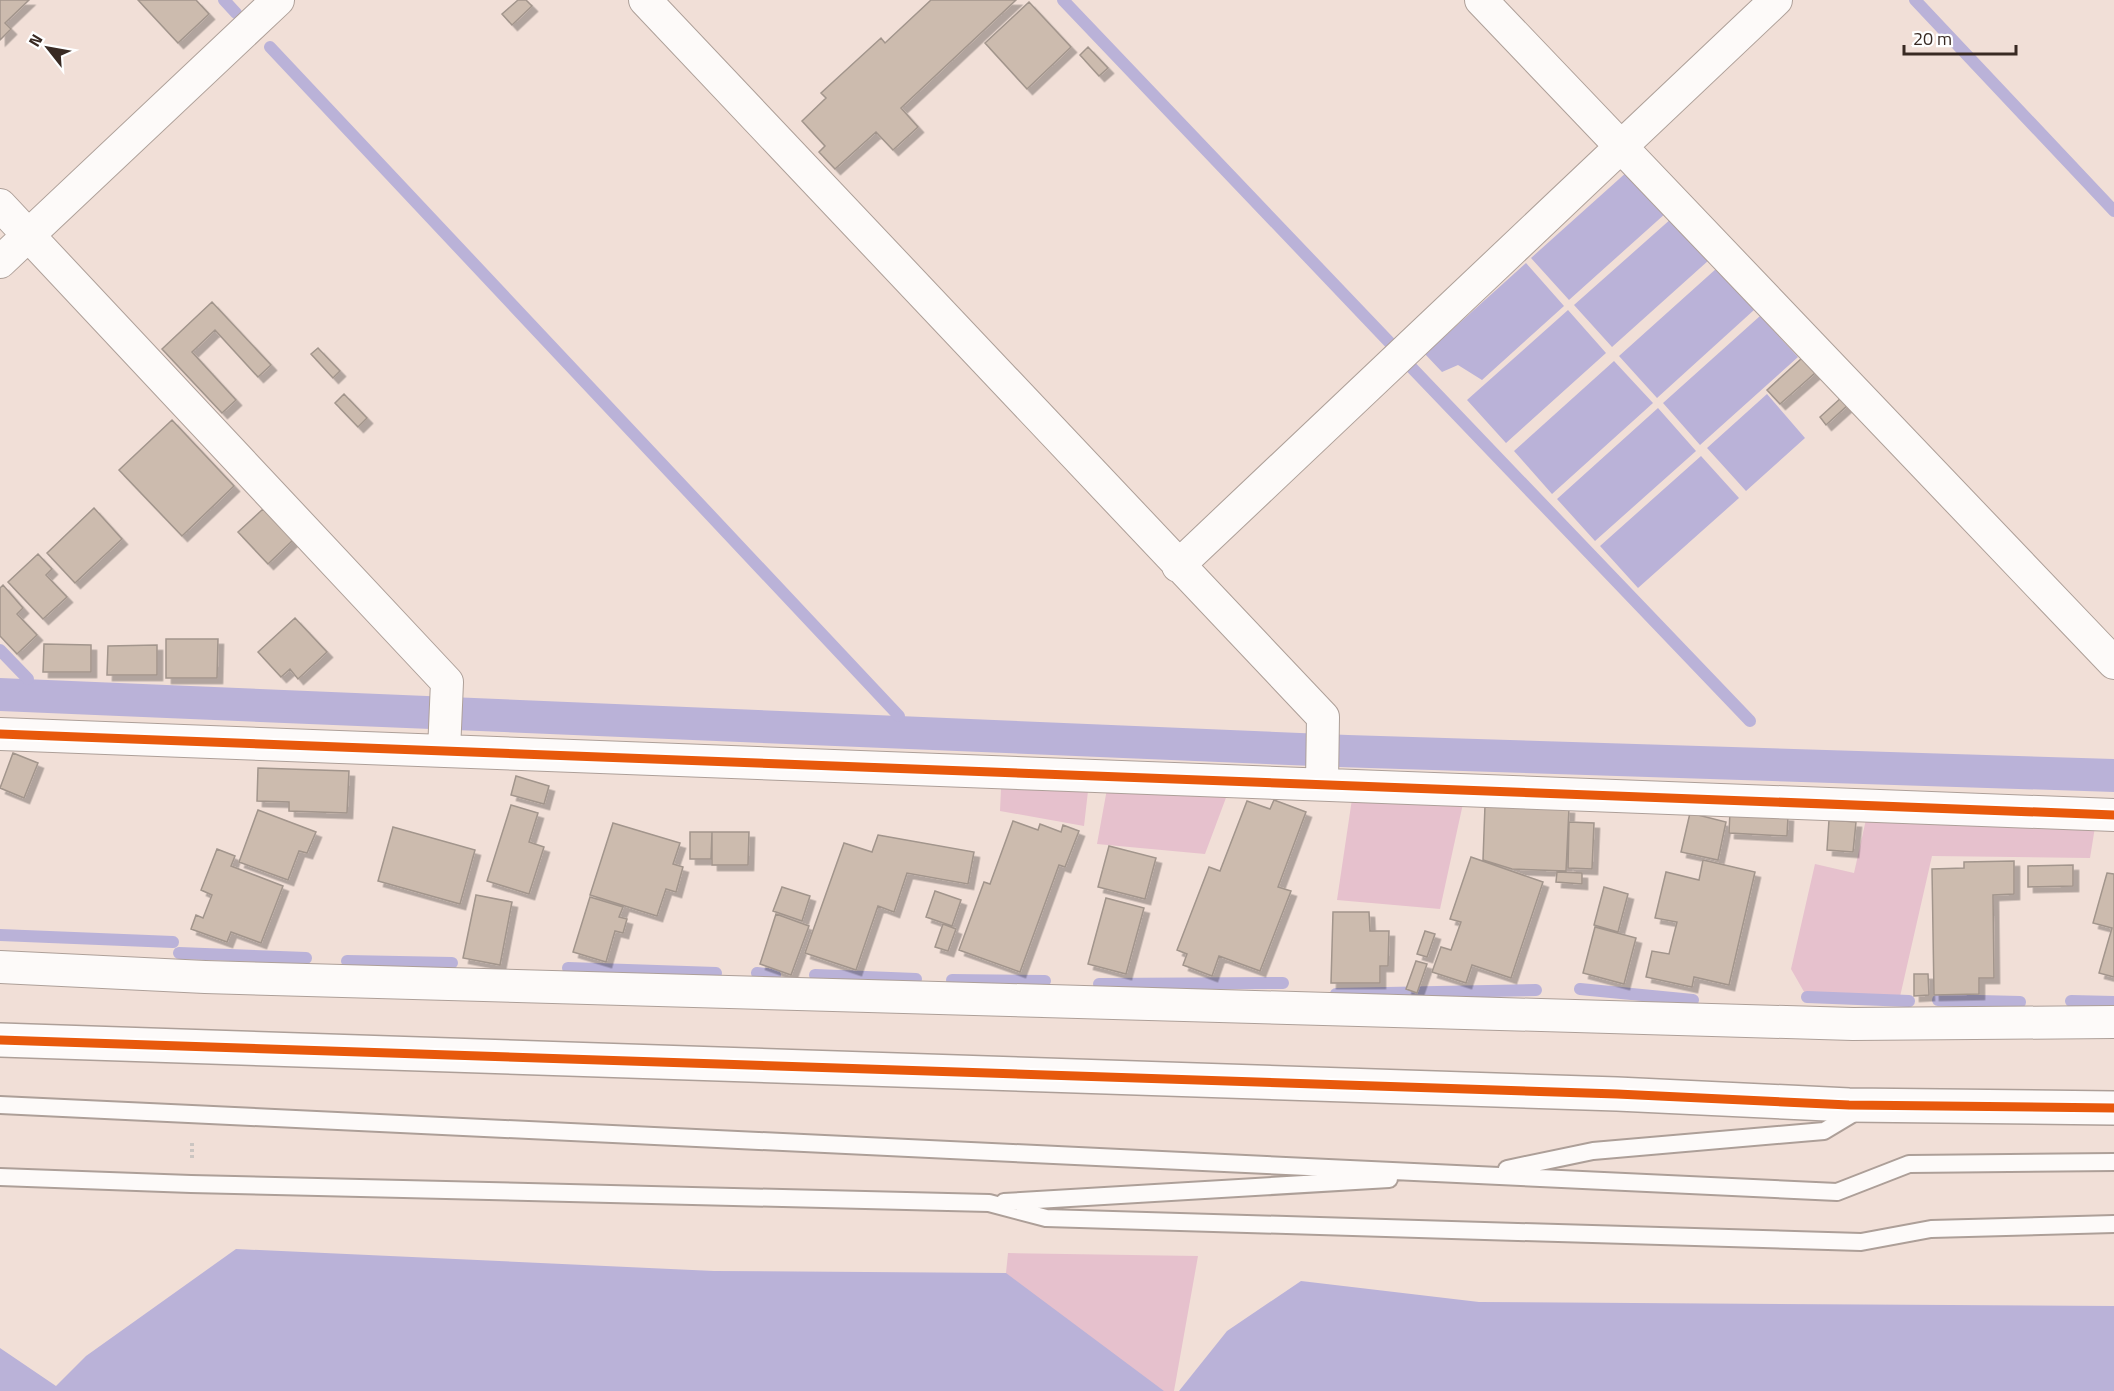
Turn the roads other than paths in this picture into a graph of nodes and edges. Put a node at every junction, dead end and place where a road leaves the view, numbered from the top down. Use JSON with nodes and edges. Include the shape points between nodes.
{"nodes":[{"id":1,"x":278,"y":0,"type":"edge"},
{"id":2,"x":645,"y":0,"type":"edge"},
{"id":3,"x":1481,"y":0,"type":"edge"},
{"id":4,"x":1776,"y":0,"type":"edge"},
{"id":5,"x":1622,"y":145,"type":"junction"},
{"id":6,"x":0,"y":205,"type":"edge"},
{"id":7,"x":28,"y":235,"type":"junction"},
{"id":8,"x":0,"y":262,"type":"edge"},
{"id":9,"x":1178,"y":566,"type":"junction"},
{"id":10,"x":2114,"y":663,"type":"edge"},
{"id":11,"x":0,"y":734,"type":"edge"},
{"id":12,"x":444,"y":746,"type":"junction"},
{"id":13,"x":1322,"y":777,"type":"junction"},
{"id":14,"x":2114,"y":815,"type":"edge"},
{"id":15,"x":0,"y":966,"type":"edge"},
{"id":16,"x":2114,"y":1022,"type":"edge"},
{"id":17,"x":0,"y":1040,"type":"edge"},
{"id":18,"x":0,"y":1105,"type":"edge"},
{"id":19,"x":1868,"y":1105,"type":"junction"},
{"id":20,"x":2114,"y":1108,"type":"edge"},
{"id":21,"x":2114,"y":1162,"type":"edge"},
{"id":22,"x":1482,"y":1174,"type":"junction"},
{"id":23,"x":0,"y":1177,"type":"edge"},
{"id":24,"x":988,"y":1203,"type":"junction"},
{"id":25,"x":2114,"y":1224,"type":"edge"}],
"edges":[{"from":1,"to":7,"type":"street"},
{"from":2,"to":9,"type":"street"},
{"from":3,"to":5,"type":"street"},
{"from":4,"to":5,"type":"street"},
{"from":5,"to":9,"type":"street"},
{"from":5,"to":10,"type":"street"},
{"from":6,"to":7,"type":"street"},
{"from":7,"to":8,"type":"street"},
{"from":7,"to":12,"type":"street","via":[[447,682]]},
{"from":9,"to":13,"type":"street","via":[[1323,717]]},
{"from":11,"to":12,"type":"street"},
{"from":12,"to":13,"type":"street"},
{"from":13,"to":14,"type":"street"},
{"from":15,"to":16,"type":"street","via":[[216,977],[1817,1023]]},
{"from":17,"to":19,"type":"street"},
{"from":18,"to":22,"type":"lane"},
{"from":19,"to":20,"type":"street"},
{"from":19,"to":22,"type":"lane","via":[[1824,1131],[1593,1151]]},
{"from":21,"to":22,"type":"lane","via":[[1909,1164],[1838,1192]]},
{"from":22,"to":24,"type":"lane"},
{"from":23,"to":24,"type":"lane"},
{"from":24,"to":25,"type":"lane","via":[[1046,1218],[1861,1242],[1930,1229]]}]}
